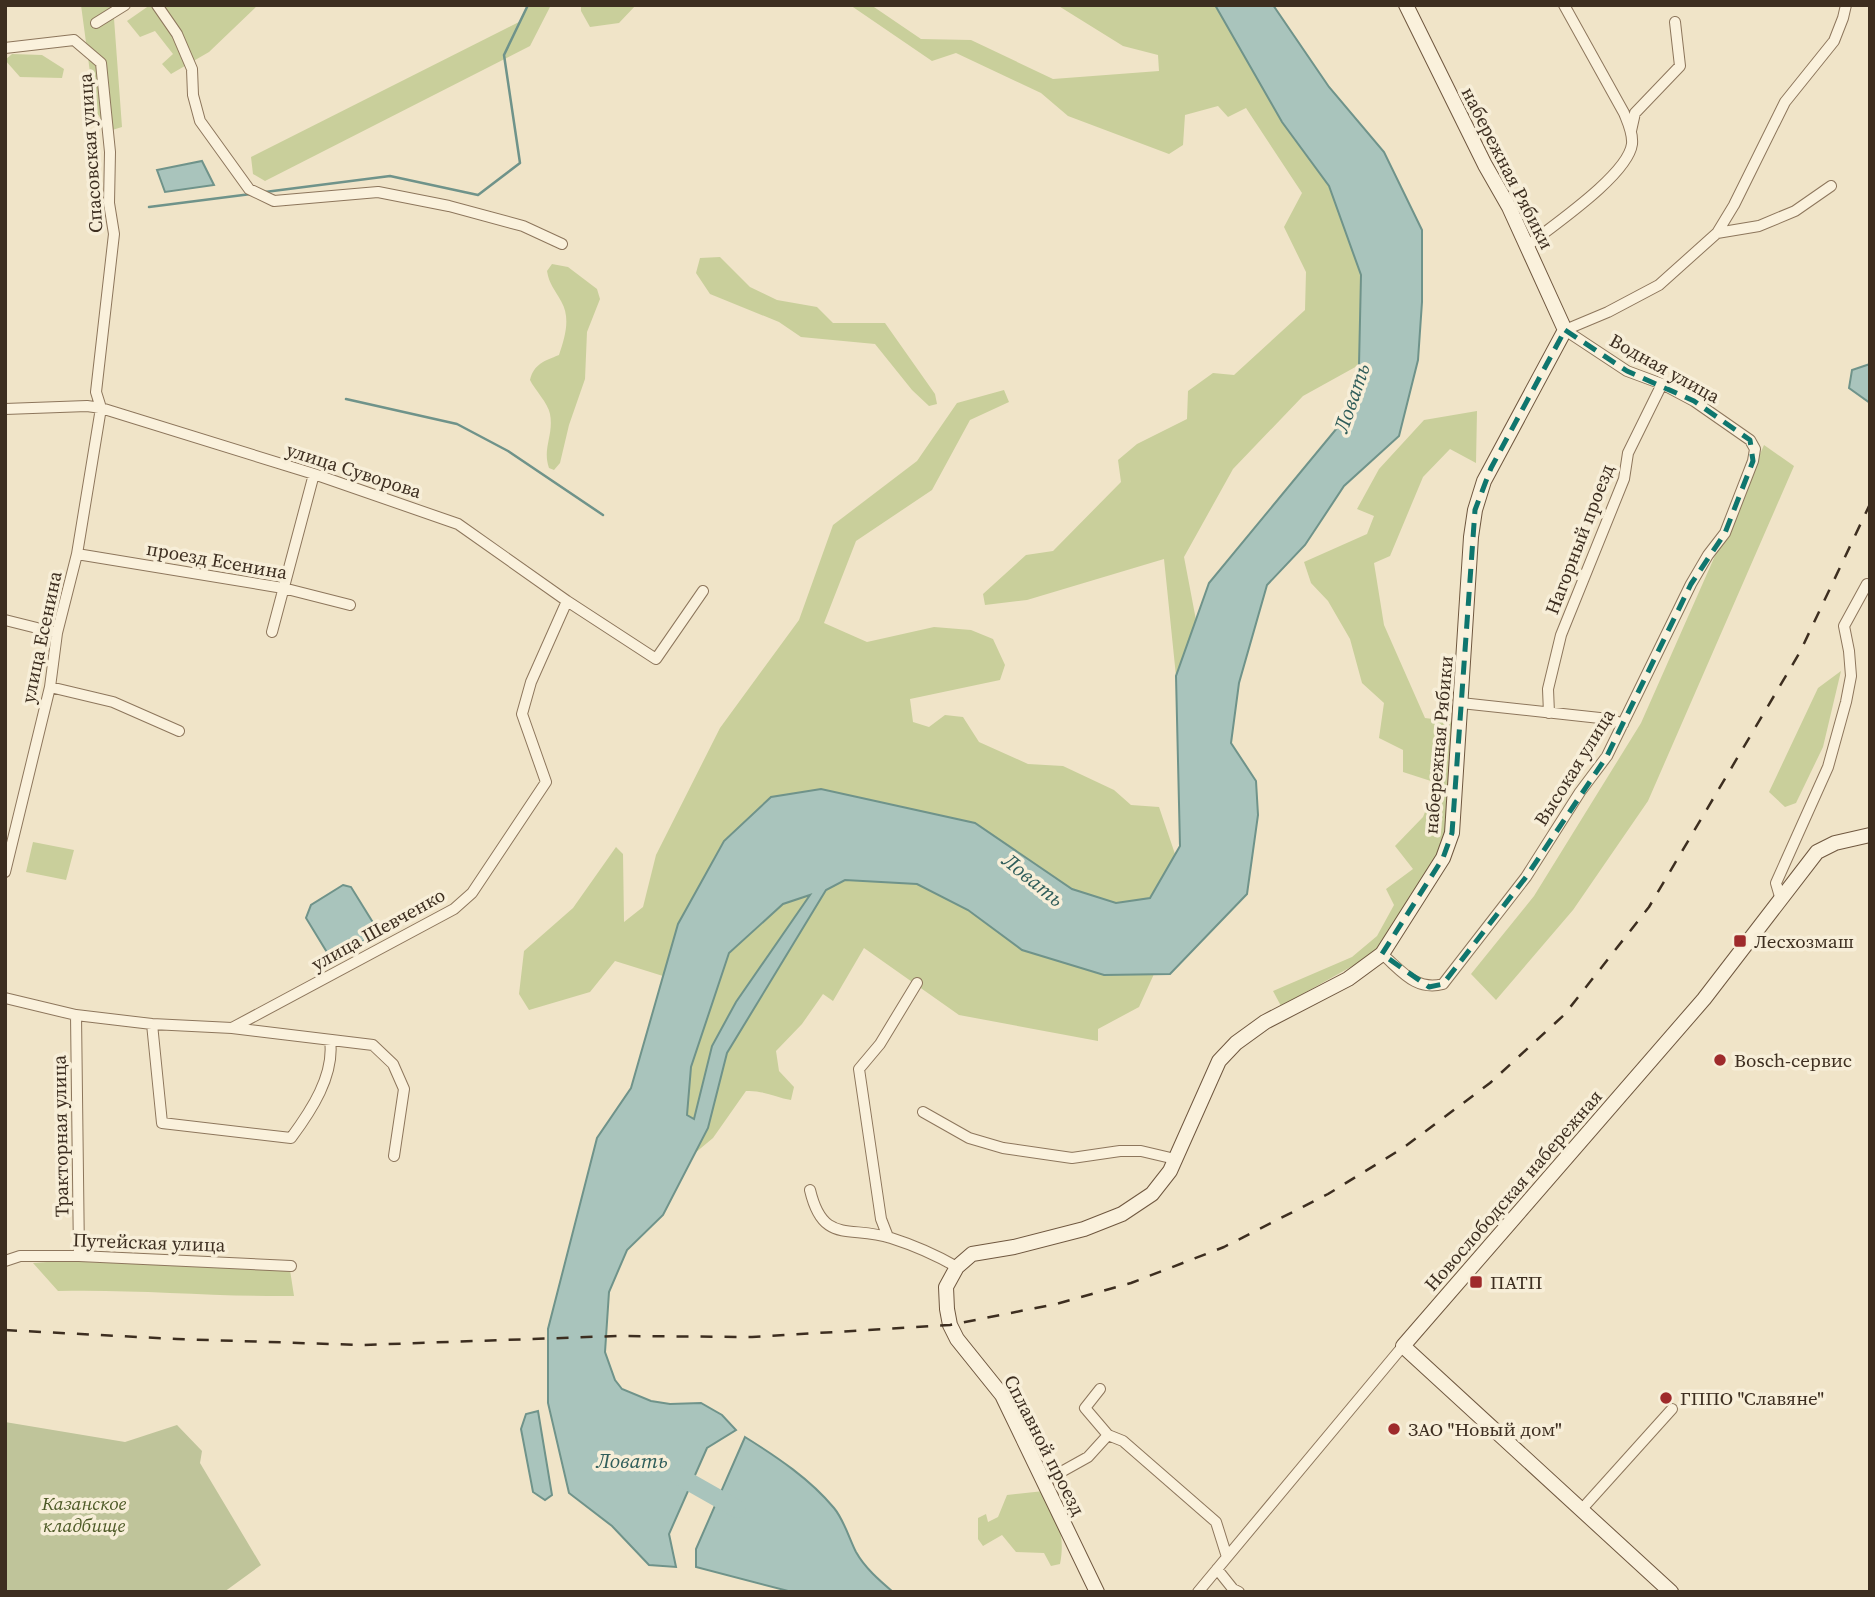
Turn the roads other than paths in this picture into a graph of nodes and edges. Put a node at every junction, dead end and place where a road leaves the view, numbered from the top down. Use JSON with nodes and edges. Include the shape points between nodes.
{"nodes":[{"id":1,"x":125,"y":5,"type":"edge"},
{"id":2,"x":157,"y":5,"type":"edge"},
{"id":3,"x":1406,"y":5,"type":"edge"},
{"id":4,"x":1564,"y":5,"type":"edge"},
{"id":5,"x":1846,"y":5,"type":"edge"},
{"id":6,"x":1675,"y":22,"type":"dead end"},
{"id":7,"x":96,"y":23,"type":"dead end"},
{"id":8,"x":5,"y":48,"type":"edge"},
{"id":9,"x":1631,"y":131,"type":"junction"},
{"id":10,"x":1831,"y":186,"type":"dead end"},
{"id":11,"x":1717,"y":233,"type":"junction"},
{"id":12,"x":562,"y":244,"type":"dead end"},
{"id":13,"x":1527,"y":246,"type":"junction"},
{"id":14,"x":1565,"y":330,"type":"junction"},
{"id":15,"x":1662,"y":384,"type":"junction"},
{"id":16,"x":101,"y":408,"type":"junction"},
{"id":17,"x":5,"y":409,"type":"edge"},
{"id":18,"x":1755,"y":449,"type":"joint"},
{"id":19,"x":314,"y":474,"type":"junction"},
{"id":20,"x":77,"y":554,"type":"junction"},
{"id":21,"x":1867,"y":584,"type":"dead end"},
{"id":22,"x":283,"y":589,"type":"junction"},
{"id":23,"x":704,"y":591,"type":"dead end"},
{"id":24,"x":567,"y":601,"type":"junction"},
{"id":25,"x":351,"y":605,"type":"dead end"},
{"id":26,"x":5,"y":620,"type":"edge"},
{"id":27,"x":272,"y":632,"type":"dead end"},
{"id":28,"x":57,"y":633,"type":"junction"},
{"id":29,"x":50,"y":687,"type":"junction"},
{"id":30,"x":1461,"y":703,"type":"junction"},
{"id":31,"x":1549,"y":713,"type":"junction"},
{"id":32,"x":1623,"y":724,"type":"junction"},
{"id":33,"x":178,"y":731,"type":"dead end"},
{"id":34,"x":1870,"y":835,"type":"edge"},
{"id":35,"x":5,"y":872,"type":"edge"},
{"id":36,"x":1781,"y":900,"type":"junction"},
{"id":37,"x":1382,"y":954,"type":"junction"},
{"id":38,"x":917,"y":983,"type":"dead end"},
{"id":39,"x":5,"y":998,"type":"edge"},
{"id":40,"x":76,"y":1015,"type":"junction"},
{"id":41,"x":152,"y":1024,"type":"junction"},
{"id":42,"x":232,"y":1028,"type":"junction"},
{"id":43,"x":330,"y":1040,"type":"junction"},
{"id":44,"x":923,"y":1112,"type":"dead end"},
{"id":45,"x":394,"y":1156,"type":"dead end"},
{"id":46,"x":1175,"y":1159,"type":"junction"},
{"id":47,"x":810,"y":1190,"type":"dead end"},
{"id":48,"x":888,"y":1237,"type":"junction"},
{"id":49,"x":79,"y":1255,"type":"junction"},
{"id":50,"x":5,"y":1261,"type":"edge"},
{"id":51,"x":291,"y":1266,"type":"dead end"},
{"id":52,"x":957,"y":1267,"type":"junction"},
{"id":53,"x":1403,"y":1346,"type":"junction"},
{"id":54,"x":1100,"y":1389,"type":"dead end"},
{"id":55,"x":1672,"y":1409,"type":"dead end"},
{"id":56,"x":1108,"y":1435,"type":"junction"},
{"id":57,"x":1045,"y":1481,"type":"junction"},
{"id":58,"x":1582,"y":1509,"type":"junction"},
{"id":59,"x":1227,"y":1556,"type":"junction"},
{"id":60,"x":1217,"y":1569,"type":"junction"},
{"id":61,"x":1097,"y":1592,"type":"edge"},
{"id":62,"x":1198,"y":1592,"type":"edge"},
{"id":63,"x":1238,"y":1592,"type":"edge"},
{"id":64,"x":1671,"y":1592,"type":"edge"}],
"edges":[{"from":1,"to":7,"type":"street"},
{"from":2,"to":12,"type":"street","via":[[177,34],[192,69],[200,121],[249,189],[274,201],[378,192],[523,226]]},
{"from":3,"to":13,"type":"street","name":"набережная Рябики"},
{"from":4,"to":9,"type":"street"},
{"from":5,"to":11,"type":"street","name":"Водная улица","via":[[1834,41],[1785,102]]},
{"from":6,"to":9,"type":"street","via":[[1680,66],[1635,113]]},
{"from":8,"to":16,"type":"street","name":"Спасовская улица","via":[[74,40],[100,63],[114,234],[96,392]]},
{"from":9,"to":13,"type":"street","via":[[1632,145],[1625,161],[1608,182]]},
{"from":10,"to":11,"type":"street","via":[[1795,211],[1759,226]]},
{"from":11,"to":14,"type":"street","name":"Водная улица","via":[[1659,285]]},
{"from":13,"to":14,"type":"street","name":"набережная Рябики"},
{"from":14,"to":15,"type":"street","name":"Водная улица","via":[[1627,371]]},
{"from":14,"to":30,"type":"street","name":"набережная Рябики","via":[[1479,496],[1471,537]]},
{"from":15,"to":18,"type":"street","name":"Водная улица","via":[[1750,440]]},
{"from":15,"to":31,"type":"street","name":"Нагорный проезд","via":[[1629,453],[1624,479],[1561,635],[1548,689]]},
{"from":16,"to":17,"type":"street","name":"улица Суворова"},
{"from":16,"to":19,"type":"street","name":"улица Суворова"},
{"from":16,"to":20,"type":"street","name":"улица Есенина"},
{"from":18,"to":32,"type":"street","name":"Высокая улица","via":[[1725,533],[1691,584]]},
{"from":19,"to":22,"type":"street"},
{"from":19,"to":24,"type":"street","name":"улица Суворова","via":[[458,524]]},
{"from":20,"to":22,"type":"street","name":"проезд Есенина"},
{"from":20,"to":28,"type":"street","name":"улица Есенина"},
{"from":21,"to":36,"type":"street","via":[[1843,626],[1851,676],[1846,702],[1828,767],[1776,883]]},
{"from":22,"to":25,"type":"street","name":"проезд Есенина"},
{"from":22,"to":27,"type":"street"},
{"from":23,"to":24,"type":"street","name":"улица Суворова","via":[[656,659]]},
{"from":24,"to":42,"type":"street","name":"улица Шевченко","via":[[522,714],[546,782],[472,893],[454,909]]},
{"from":26,"to":28,"type":"street"},
{"from":28,"to":29,"type":"street","name":"улица Есенина"},
{"from":29,"to":33,"type":"street","via":[[113,702]]},
{"from":29,"to":35,"type":"street","name":"улица Есенина"},
{"from":30,"to":31,"type":"street"},
{"from":30,"to":37,"type":"street","name":"набережная Рябики","via":[[1449,846]]},
{"from":31,"to":32,"type":"street"},
{"from":32,"to":37,"type":"street","name":"Высокая улица","via":[[1527,877],[1443,984],[1429,987],[1415,982]]},
{"from":34,"to":36,"type":"street","name":"Новослободская набережная","via":[[1817,852]]},
{"from":36,"to":53,"type":"street","name":"Новослободская набережная","via":[[1704,999]]},
{"from":37,"to":46,"type":"street","name":"набережная Рябики","via":[[1348,979],[1265,1022],[1236,1043],[1219,1061]]},
{"from":38,"to":48,"type":"street","via":[[859,1069],[881,1219]]},
{"from":39,"to":40,"type":"street"},
{"from":40,"to":41,"type":"street"},
{"from":40,"to":49,"type":"street","name":"Тракторная улица"},
{"from":41,"to":42,"type":"street"},
{"from":41,"to":43,"type":"street","via":[[162,1123],[291,1138],[328,1073]]},
{"from":42,"to":43,"type":"street"},
{"from":43,"to":45,"type":"street","via":[[373,1045],[393,1064],[404,1089]]},
{"from":44,"to":46,"type":"street","via":[[969,1138],[1003,1148],[1072,1158],[1141,1151]]},
{"from":46,"to":52,"type":"street","name":"набережная Рябики","via":[[1152,1194],[1122,1214],[1084,1229],[972,1254]]},
{"from":47,"to":48,"type":"street","via":[[821,1219],[837,1230]]},
{"from":48,"to":52,"type":"street"},
{"from":49,"to":50,"type":"street","name":"Путейская улица","via":[[20,1256]]},
{"from":49,"to":51,"type":"street","name":"Путейская улица"},
{"from":52,"to":57,"type":"street","name":"Сплавной проезд","via":[[946,1287],[950,1322],[957,1339],[1002,1395]]},
{"from":53,"to":58,"type":"street"},
{"from":53,"to":59,"type":"street","name":"Новослободская набережная"},
{"from":54,"to":56,"type":"street","via":[[1085,1408]]},
{"from":55,"to":58,"type":"street"},
{"from":56,"to":57,"type":"street","via":[[1088,1457]]},
{"from":56,"to":59,"type":"street","via":[[1123,1441],[1216,1522]]},
{"from":57,"to":61,"type":"street","name":"Сплавной проезд"},
{"from":58,"to":64,"type":"street"},
{"from":59,"to":60,"type":"street","name":"Новослободская набережная"},
{"from":60,"to":62,"type":"street","name":"Новослободская набережная"},
{"from":60,"to":63,"type":"street"}]}
